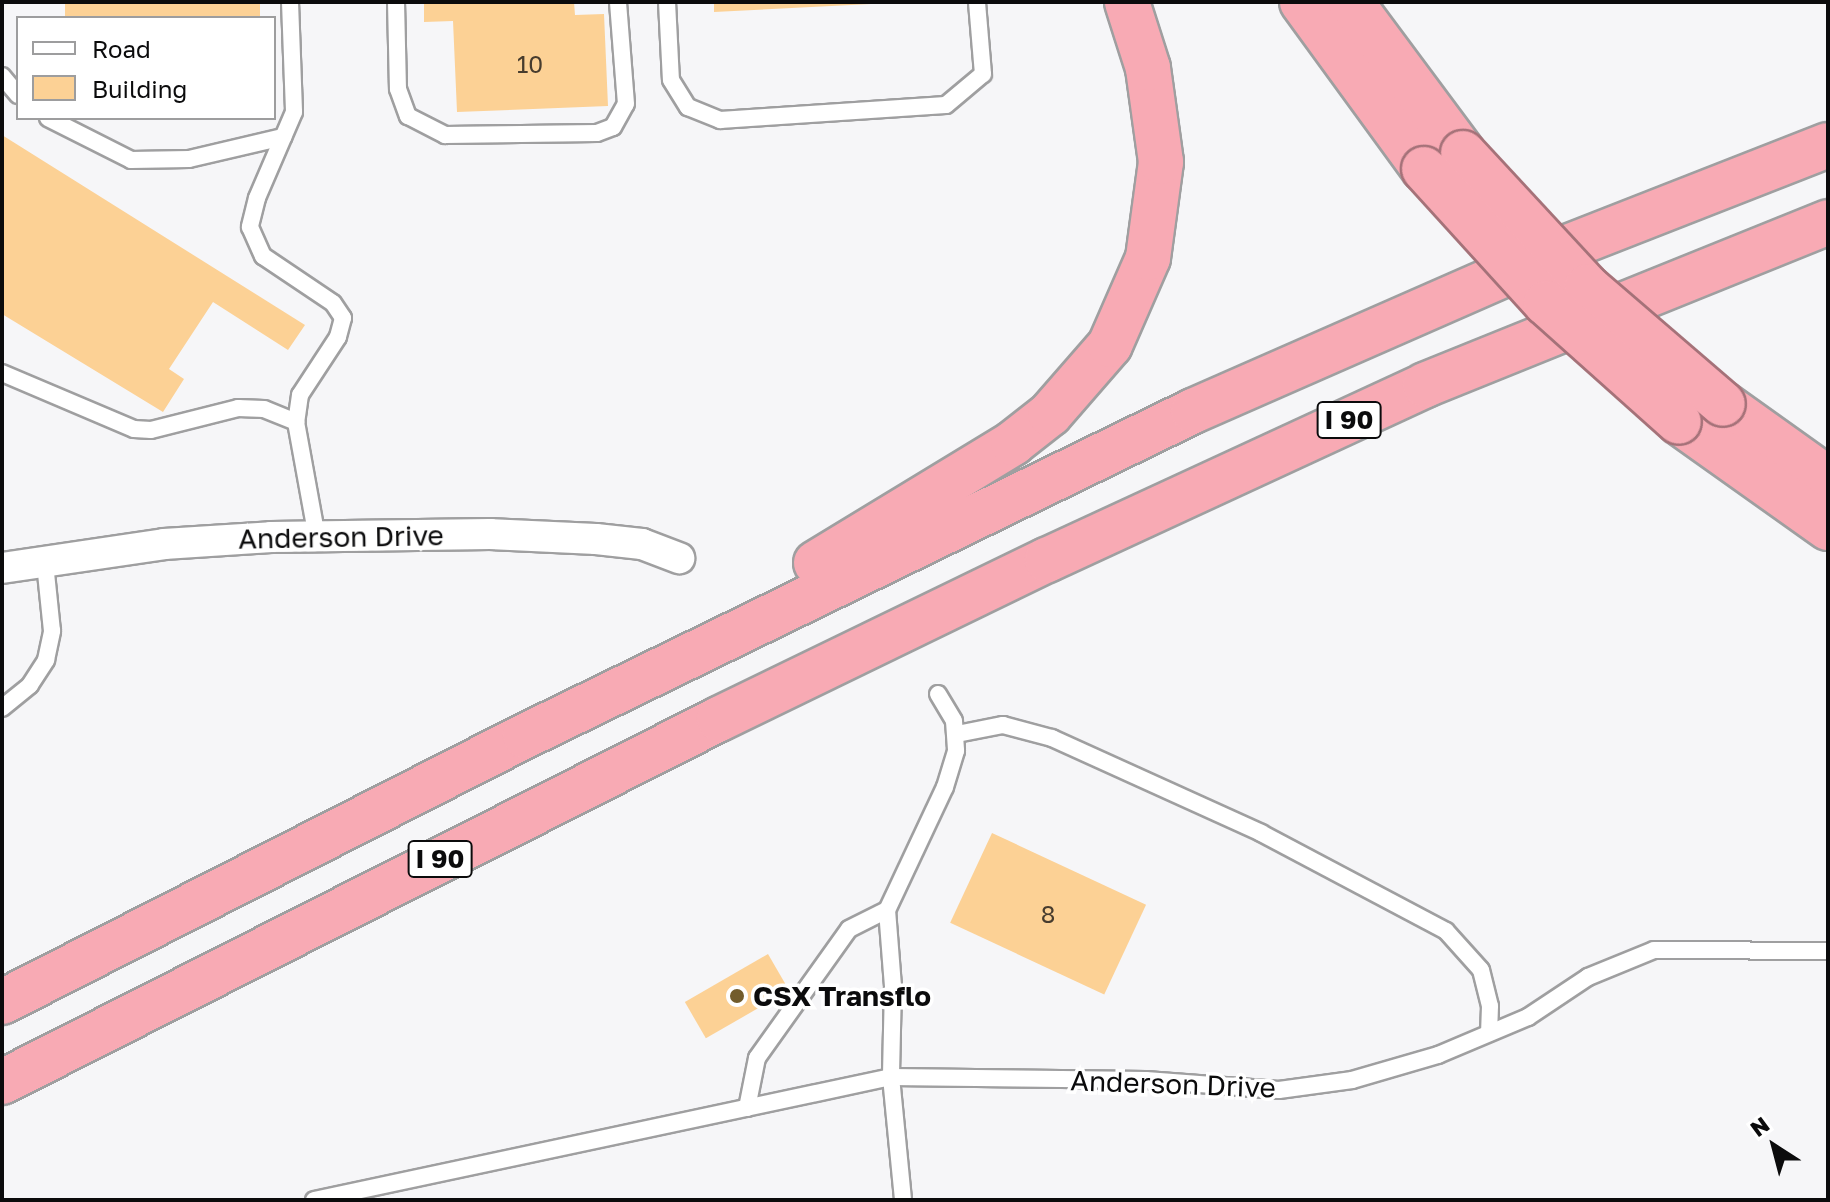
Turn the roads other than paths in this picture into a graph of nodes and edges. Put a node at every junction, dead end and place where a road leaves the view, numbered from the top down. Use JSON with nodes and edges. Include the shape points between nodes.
{"nodes":[{"id":1,"x":290,"y":2,"type":"edge"},
{"id":2,"x":396,"y":2,"type":"edge"},
{"id":3,"x":618,"y":2,"type":"edge"},
{"id":4,"x":667,"y":2,"type":"edge"},
{"id":5,"x":977,"y":2,"type":"edge"},
{"id":6,"x":1127,"y":2,"type":"edge"},
{"id":7,"x":1302,"y":2,"type":"edge"},
{"id":8,"x":1351,"y":2,"type":"edge"},
{"id":9,"x":2,"y":76,"type":"edge"},
{"id":10,"x":16,"y":93,"type":"edge"},
{"id":11,"x":52,"y":120,"type":"edge"},
{"id":12,"x":283,"y":137,"type":"junction"},
{"id":13,"x":1828,"y":145,"type":"edge"},
{"id":14,"x":1828,"y":222,"type":"edge"},
{"id":15,"x":2,"y":373,"type":"edge"},
{"id":16,"x":296,"y":422,"type":"junction"},
{"id":17,"x":1828,"y":479,"type":"edge"},
{"id":18,"x":1828,"y":528,"type":"edge"},
{"id":19,"x":317,"y":537,"type":"junction"},
{"id":20,"x":679,"y":558,"type":"dead end"},
{"id":21,"x":45,"y":563,"type":"junction"},
{"id":22,"x":2,"y":568,"type":"edge"},
{"id":23,"x":938,"y":694,"type":"dead end"},
{"id":24,"x":2,"y":708,"type":"edge"},
{"id":25,"x":957,"y":734,"type":"junction"},
{"id":26,"x":525,"y":736,"type":"junction"},
{"id":27,"x":887,"y":910,"type":"junction"},
{"id":28,"x":1828,"y":951,"type":"edge"},
{"id":29,"x":2,"y":1002,"type":"edge"},
{"id":30,"x":1489,"y":1033,"type":"junction"},
{"id":31,"x":891,"y":1077,"type":"junction"},
{"id":32,"x":2,"y":1082,"type":"edge"},
{"id":33,"x":747,"y":1108,"type":"junction"},
{"id":34,"x":314,"y":1200,"type":"edge"},
{"id":35,"x":903,"y":1200,"type":"edge"}],
"edges":[{"from":1,"to":12,"type":"lane","via":[[294,112]]},
{"from":2,"to":3,"type":"lane","via":[[398,89],[408,116],[445,135],[597,133],[613,127],[626,104]]},
{"from":4,"to":5,"type":"lane","via":[[671,80],[688,107],[720,120],[946,105],[983,74]]},
{"from":6,"to":26,"type":"highway","via":[[1158,117],[1158,213],[1131,303],[1084,380],[1050,414],[972,471]]},
{"from":7,"to":18,"type":"highway","bridge":true,"via":[[1424,169],[1546,303],[1679,422]]},
{"from":8,"to":17,"type":"highway","bridge":true,"via":[[1463,153],[1587,287],[1723,404]]},
{"from":9,"to":10,"type":"lane"},
{"from":11,"to":12,"type":"lane","via":[[131,160],[189,159]]},
{"from":12,"to":16,"type":"lane","via":[[250,227],[263,256],[333,303],[343,318],[338,337],[300,395]]},
{"from":13,"to":26,"type":"highway","number":"I 90","via":[[1555,252],[1193,411]]},
{"from":14,"to":32,"type":"highway","number":"I 90","via":[[1425,385],[1102,534],[705,726]]},
{"from":15,"to":16,"type":"lane","via":[[134,429],[151,430],[238,408],[264,409]]},
{"from":16,"to":19,"type":"lane"},
{"from":19,"to":20,"type":"street","name":"Anderson Drive","via":[[596,539],[642,544]]},
{"from":19,"to":21,"type":"street","name":"Anderson Drive","via":[[203,540]]},
{"from":21,"to":22,"type":"street","name":"Anderson Drive"},
{"from":21,"to":24,"type":"lane","via":[[52,631],[46,660],[30,685]]},
{"from":23,"to":25,"type":"lane"},
{"from":25,"to":27,"type":"lane","via":[[945,787]]},
{"from":25,"to":30,"type":"lane","via":[[1003,725],[1052,738],[1261,833],[1446,931],[1481,970],[1490,1006]]},
{"from":26,"to":29,"type":"highway","number":"I 90"},
{"from":27,"to":31,"type":"lane","via":[[893,986]]},
{"from":27,"to":33,"type":"lane","via":[[849,929],[757,1058]]},
{"from":28,"to":30,"type":"lane","name":"Anderson Drive","via":[[1654,950],[1588,977],[1528,1017]]},
{"from":30,"to":31,"type":"lane","name":"Anderson Drive","via":[[1352,1080],[1279,1090],[1146,1080]]},
{"from":31,"to":33,"type":"lane","name":"Anderson Drive"},
{"from":31,"to":35,"type":"lane"},
{"from":33,"to":34,"type":"lane","name":"Anderson Drive"}]}
